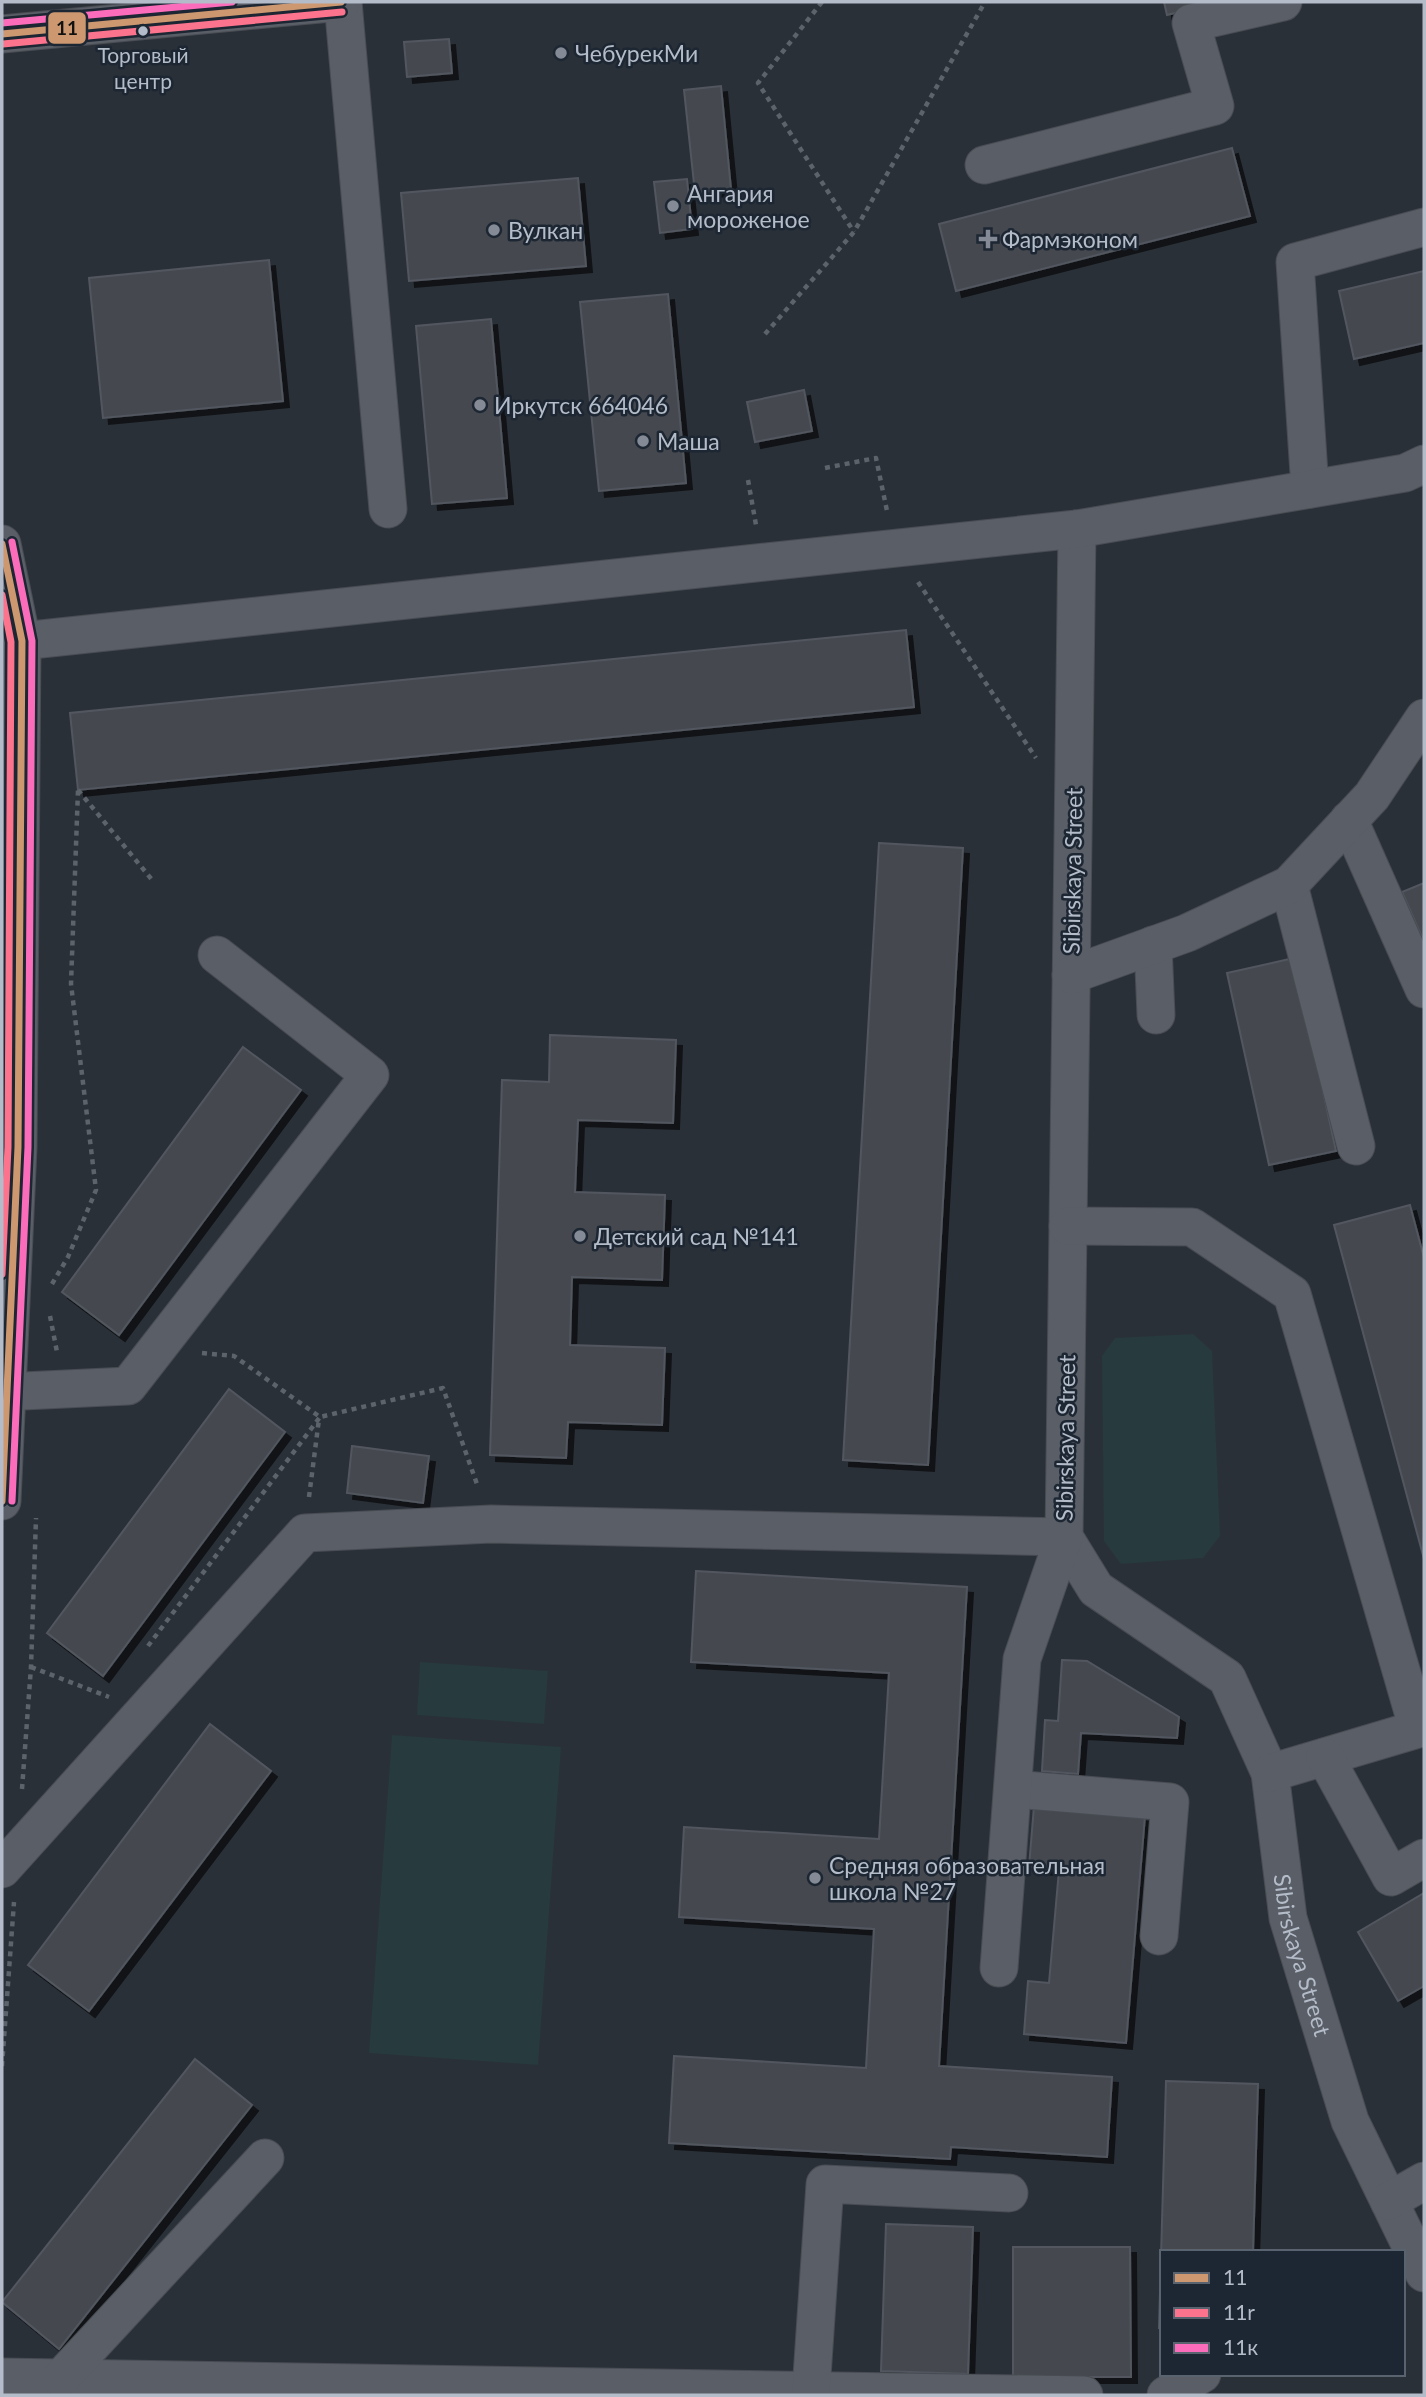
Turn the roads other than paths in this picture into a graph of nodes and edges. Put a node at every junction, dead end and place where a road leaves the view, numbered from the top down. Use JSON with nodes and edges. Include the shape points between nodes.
{"nodes":[{"id":1,"x":342,"y":2,"type":"edge"},
{"id":2,"x":1283,"y":2,"type":"edge"},
{"id":3,"x":2,"y":34,"type":"edge"},
{"id":4,"x":984,"y":164,"type":"dead end"},
{"id":5,"x":1424,"y":227,"type":"edge"},
{"id":6,"x":1424,"y":464,"type":"edge"},
{"id":7,"x":1310,"y":489,"type":"junction"},
{"id":8,"x":388,"y":509,"type":"dead end"},
{"id":9,"x":1077,"y":529,"type":"junction"},
{"id":10,"x":2,"y":545,"type":"edge"},
{"id":11,"x":22,"y":641,"type":"junction"},
{"id":12,"x":1424,"y":718,"type":"edge"},
{"id":13,"x":1349,"y":820,"type":"junction"},
{"id":14,"x":1289,"y":886,"type":"junction"},
{"id":15,"x":1153,"y":945,"type":"junction"},
{"id":16,"x":217,"y":955,"type":"dead end"},
{"id":17,"x":1071,"y":975,"type":"junction"},
{"id":18,"x":1424,"y":989,"type":"edge"},
{"id":19,"x":1156,"y":1015,"type":"dead end"},
{"id":20,"x":1356,"y":1146,"type":"dead end"},
{"id":21,"x":10,"y":1147,"type":"edge"},
{"id":22,"x":1068,"y":1226,"type":"junction"},
{"id":23,"x":5,"y":1393,"type":"edge"},
{"id":24,"x":2,"y":1501,"type":"edge"},
{"id":25,"x":1064,"y":1537,"type":"junction"},
{"id":26,"x":1325,"y":1757,"type":"junction"},
{"id":27,"x":1270,"y":1773,"type":"junction"},
{"id":28,"x":1013,"y":1789,"type":"junction"},
{"id":29,"x":1424,"y":1858,"type":"edge"},
{"id":30,"x":2,"y":1869,"type":"edge"},
{"id":31,"x":1159,"y":1936,"type":"dead end"},
{"id":32,"x":999,"y":1968,"type":"dead end"},
{"id":33,"x":265,"y":2158,"type":"dead end"},
{"id":34,"x":1424,"y":2180,"type":"edge"},
{"id":35,"x":1009,"y":2193,"type":"dead end"},
{"id":36,"x":1389,"y":2202,"type":"junction"},
{"id":37,"x":1424,"y":2273,"type":"edge"},
{"id":38,"x":1199,"y":2376,"type":"edge"},
{"id":39,"x":2,"y":2377,"type":"edge"},
{"id":40,"x":61,"y":2378,"type":"junction"},
{"id":41,"x":811,"y":2390,"type":"junction"},
{"id":42,"x":575,"y":2391,"type":"edge"},
{"id":43,"x":1084,"y":2395,"type":"edge"},
{"id":44,"x":1166,"y":2395,"type":"edge"}],
"edges":[{"from":1,"to":3,"type":"street"},
{"from":1,"to":8,"type":"street"},
{"from":2,"to":4,"type":"street","via":[[1191,23],[1215,106]]},
{"from":5,"to":7,"type":"street","via":[[1295,262]]},
{"from":6,"to":7,"type":"street","via":[[1405,473]]},
{"from":7,"to":9,"type":"street"},
{"from":9,"to":11,"type":"street"},
{"from":9,"to":17,"type":"street","name":"Sibirskaya Street"},
{"from":10,"to":11,"type":"street"},
{"from":11,"to":21,"type":"street"},
{"from":12,"to":13,"type":"street","via":[[1372,796]]},
{"from":13,"to":14,"type":"street"},
{"from":13,"to":18,"type":"street"},
{"from":14,"to":15,"type":"street"},
{"from":14,"to":20,"type":"street"},
{"from":15,"to":17,"type":"street"},
{"from":15,"to":19,"type":"street"},
{"from":16,"to":23,"type":"street","via":[[370,1075],[128,1387]]},
{"from":17,"to":22,"type":"street","name":"Sibirskaya Street"},
{"from":21,"to":23,"type":"street"},
{"from":22,"to":25,"type":"street","name":"Sibirskaya Street"},
{"from":22,"to":26,"type":"street","via":[[1192,1227],[1292,1294],[1418,1729]]},
{"from":23,"to":24,"type":"street"},
{"from":25,"to":27,"type":"street","name":"Sibirskaya Street","via":[[1096,1589],[1227,1678]]},
{"from":25,"to":28,"type":"street","via":[[1022,1659]]},
{"from":25,"to":30,"type":"street","via":[[491,1524],[305,1533]]},
{"from":26,"to":27,"type":"street"},
{"from":26,"to":29,"type":"street","via":[[1391,1877]]},
{"from":27,"to":36,"type":"street","name":"Sibirskaya Street","via":[[1288,1918],[1350,2121]]},
{"from":28,"to":31,"type":"street","via":[[1170,1802]]},
{"from":28,"to":32,"type":"street"},
{"from":33,"to":40,"type":"street"},
{"from":34,"to":36,"type":"street"},
{"from":35,"to":41,"type":"street","via":[[825,2184]]},
{"from":36,"to":37,"type":"street","name":"Sibirskaya Street"},
{"from":38,"to":44,"type":"street"},
{"from":39,"to":40,"type":"street"},
{"from":40,"to":42,"type":"street"},
{"from":41,"to":42,"type":"street"},
{"from":41,"to":43,"type":"street"}]}
